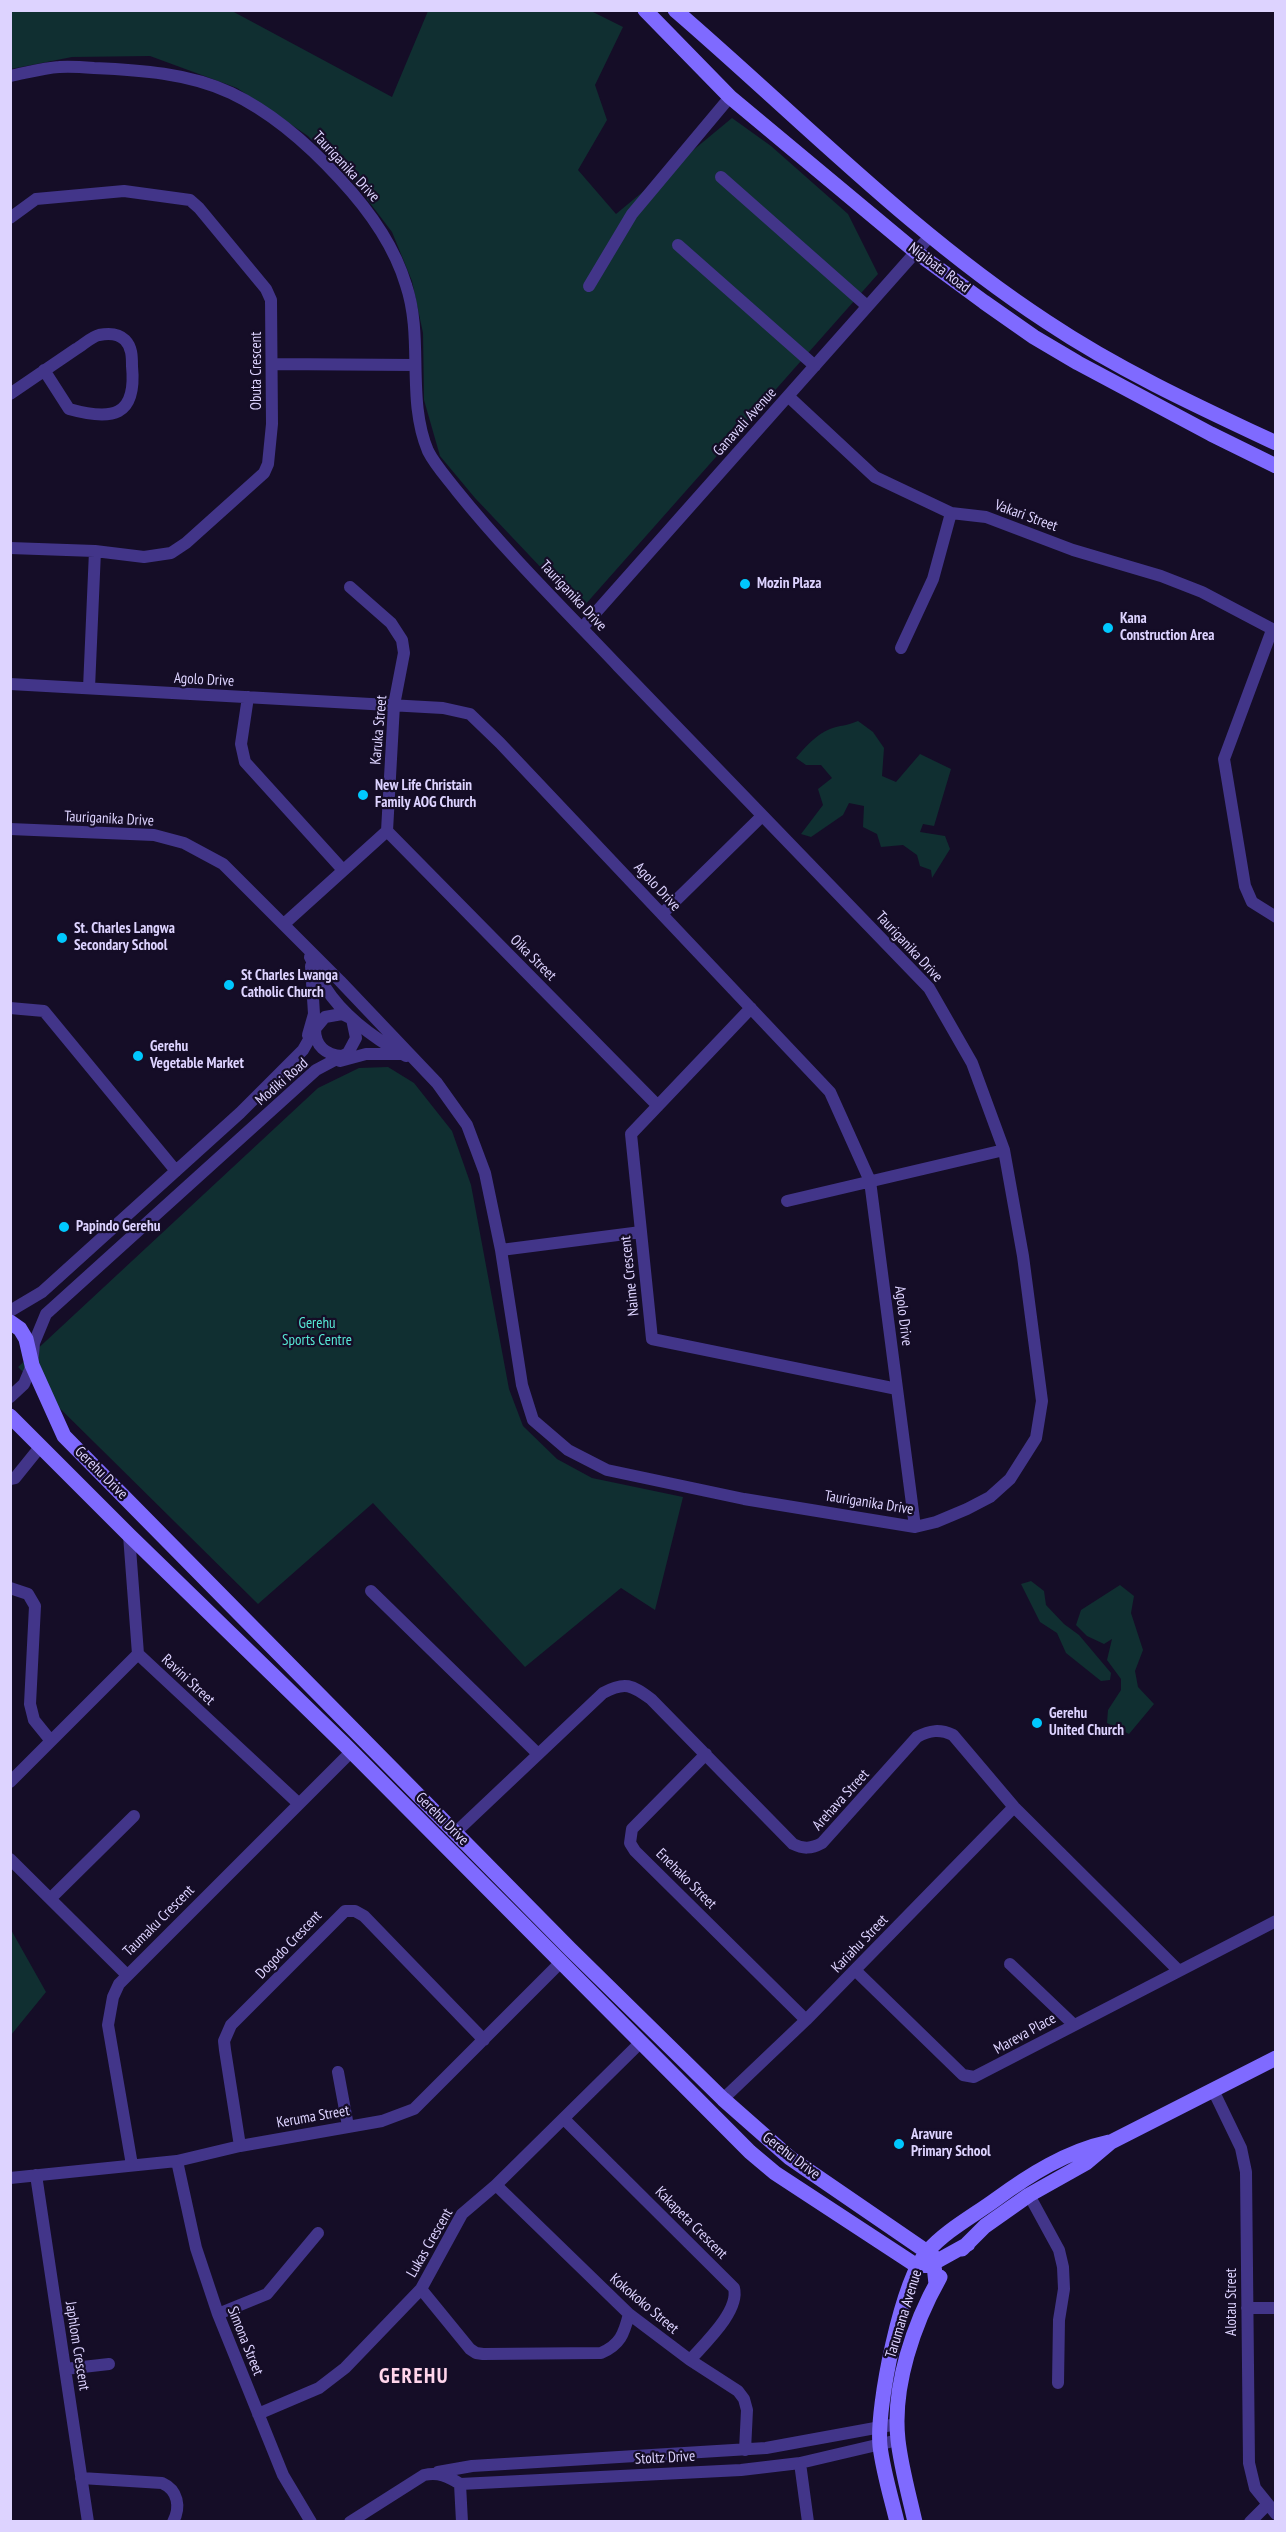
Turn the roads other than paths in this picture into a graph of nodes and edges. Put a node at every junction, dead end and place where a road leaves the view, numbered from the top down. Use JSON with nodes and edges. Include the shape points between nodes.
{"nodes":[{"id":1,"x":645,"y":10,"type":"edge"},
{"id":2,"x":675,"y":10,"type":"edge"},
{"id":3,"x":10,"y":76,"type":"edge"},
{"id":4,"x":730,"y":97,"type":"junction"},
{"id":5,"x":721,"y":177,"type":"dead end"},
{"id":6,"x":10,"y":218,"type":"edge"},
{"id":7,"x":930,"y":236,"type":"junction"},
{"id":8,"x":678,"y":245,"type":"dead end"},
{"id":9,"x":916,"y":252,"type":"junction"},
{"id":10,"x":589,"y":286,"type":"dead end"},
{"id":11,"x":867,"y":306,"type":"junction"},
{"id":12,"x":272,"y":364,"type":"junction"},
{"id":13,"x":415,"y":366,"type":"junction"},
{"id":14,"x":815,"y":366,"type":"junction"},
{"id":15,"x":44,"y":370,"type":"junction"},
{"id":16,"x":10,"y":394,"type":"edge"},
{"id":17,"x":789,"y":397,"type":"junction"},
{"id":18,"x":1275,"y":443,"type":"edge"},
{"id":19,"x":1275,"y":466,"type":"edge"},
{"id":20,"x":951,"y":513,"type":"junction"},
{"id":21,"x":10,"y":548,"type":"edge"},
{"id":22,"x":95,"y":551,"type":"junction"},
{"id":23,"x":350,"y":587,"type":"dead end"},
{"id":24,"x":582,"y":628,"type":"junction"},
{"id":25,"x":1274,"y":630,"type":"edge"},
{"id":26,"x":901,"y":648,"type":"dead end"},
{"id":27,"x":10,"y":684,"type":"edge"},
{"id":28,"x":89,"y":688,"type":"junction"},
{"id":29,"x":248,"y":697,"type":"junction"},
{"id":30,"x":394,"y":705,"type":"junction"},
{"id":31,"x":761,"y":817,"type":"junction"},
{"id":32,"x":10,"y":829,"type":"edge"},
{"id":33,"x":387,"y":831,"type":"junction"},
{"id":34,"x":343,"y":870,"type":"junction"},
{"id":35,"x":662,"y":914,"type":"junction"},
{"id":36,"x":1275,"y":916,"type":"edge"},
{"id":37,"x":284,"y":924,"type":"junction"},
{"id":38,"x":307,"y":950,"type":"junction"},
{"id":39,"x":10,"y":1008,"type":"edge"},
{"id":40,"x":751,"y":1008,"type":"junction"},
{"id":41,"x":352,"y":1019,"type":"junction"},
{"id":42,"x":315,"y":1029,"type":"junction"},
{"id":43,"x":303,"y":1050,"type":"junction"},
{"id":44,"x":336,"y":1060,"type":"junction"},
{"id":45,"x":417,"y":1062,"type":"junction"},
{"id":46,"x":658,"y":1106,"type":"junction"},
{"id":47,"x":1004,"y":1150,"type":"junction"},
{"id":48,"x":176,"y":1171,"type":"junction"},
{"id":49,"x":870,"y":1181,"type":"junction"},
{"id":50,"x":787,"y":1201,"type":"dead end"},
{"id":51,"x":641,"y":1232,"type":"junction"},
{"id":52,"x":501,"y":1250,"type":"junction"},
{"id":53,"x":10,"y":1311,"type":"edge"},
{"id":54,"x":10,"y":1322,"type":"edge"},
{"id":55,"x":32,"y":1365,"type":"junction"},
{"id":56,"x":897,"y":1389,"type":"junction"},
{"id":57,"x":10,"y":1397,"type":"edge"},
{"id":58,"x":10,"y":1416,"type":"edge"},
{"id":59,"x":40,"y":1447,"type":"junction"},
{"id":60,"x":10,"y":1479,"type":"edge"},
{"id":61,"x":915,"y":1527,"type":"junction"},
{"id":62,"x":129,"y":1535,"type":"junction"},
{"id":63,"x":10,"y":1588,"type":"edge"},
{"id":64,"x":371,"y":1591,"type":"dead end"},
{"id":65,"x":138,"y":1654,"type":"junction"},
{"id":66,"x":51,"y":1741,"type":"junction"},
{"id":67,"x":352,"y":1751,"type":"junction"},
{"id":68,"x":537,"y":1753,"type":"junction"},
{"id":69,"x":706,"y":1754,"type":"junction"},
{"id":70,"x":10,"y":1782,"type":"edge"},
{"id":71,"x":298,"y":1803,"type":"junction"},
{"id":72,"x":1014,"y":1807,"type":"junction"},
{"id":73,"x":134,"y":1816,"type":"dead end"},
{"id":74,"x":456,"y":1832,"type":"junction"},
{"id":75,"x":10,"y":1859,"type":"edge"},
{"id":76,"x":51,"y":1898,"type":"junction"},
{"id":77,"x":1275,"y":1921,"type":"edge"},
{"id":78,"x":561,"y":1962,"type":"junction"},
{"id":79,"x":1010,"y":1964,"type":"dead end"},
{"id":80,"x":855,"y":1970,"type":"junction"},
{"id":81,"x":1179,"y":1971,"type":"junction"},
{"id":82,"x":127,"y":1975,"type":"junction"},
{"id":83,"x":806,"y":2020,"type":"junction"},
{"id":84,"x":1073,"y":2024,"type":"junction"},
{"id":85,"x":484,"y":2040,"type":"junction"},
{"id":86,"x":641,"y":2042,"type":"junction"},
{"id":87,"x":1275,"y":2058,"type":"edge"},
{"id":88,"x":338,"y":2072,"type":"dead end"},
{"id":89,"x":1213,"y":2090,"type":"junction"},
{"id":90,"x":723,"y":2099,"type":"junction"},
{"id":91,"x":564,"y":2119,"type":"junction"},
{"id":92,"x":348,"y":2126,"type":"junction"},
{"id":93,"x":1112,"y":2142,"type":"junction"},
{"id":94,"x":240,"y":2146,"type":"junction"},
{"id":95,"x":177,"y":2161,"type":"junction"},
{"id":96,"x":132,"y":2165,"type":"junction"},
{"id":97,"x":36,"y":2175,"type":"junction"},
{"id":98,"x":10,"y":2178,"type":"edge"},
{"id":99,"x":496,"y":2185,"type":"junction"},
{"id":100,"x":1029,"y":2194,"type":"junction"},
{"id":101,"x":318,"y":2233,"type":"dead end"},
{"id":102,"x":968,"y":2244,"type":"junction"},
{"id":103,"x":931,"y":2257,"type":"junction"},
{"id":104,"x":916,"y":2266,"type":"junction"},
{"id":105,"x":936,"y":2284,"type":"junction"},
{"id":106,"x":421,"y":2289,"type":"junction"},
{"id":107,"x":1246,"y":2308,"type":"junction"},
{"id":108,"x":1275,"y":2308,"type":"edge"},
{"id":109,"x":218,"y":2314,"type":"junction"},
{"id":110,"x":629,"y":2314,"type":"junction"},
{"id":111,"x":690,"y":2360,"type":"junction"},
{"id":112,"x":110,"y":2364,"type":"dead end"},
{"id":113,"x":65,"y":2369,"type":"junction"},
{"id":114,"x":1058,"y":2383,"type":"dead end"},
{"id":115,"x":258,"y":2414,"type":"junction"},
{"id":116,"x":897,"y":2424,"type":"junction"},
{"id":117,"x":880,"y":2425,"type":"junction"},
{"id":118,"x":898,"y":2440,"type":"junction"},
{"id":119,"x":880,"y":2445,"type":"junction"},
{"id":120,"x":745,"y":2450,"type":"junction"},
{"id":121,"x":800,"y":2463,"type":"junction"},
{"id":122,"x":434,"y":2473,"type":"junction"},
{"id":123,"x":81,"y":2478,"type":"junction"},
{"id":124,"x":460,"y":2484,"type":"junction"},
{"id":125,"x":1271,"y":2510,"type":"edge"},
{"id":126,"x":88,"y":2522,"type":"edge"},
{"id":127,"x":173,"y":2522,"type":"edge"},
{"id":128,"x":311,"y":2522,"type":"edge"},
{"id":129,"x":350,"y":2522,"type":"edge"},
{"id":130,"x":462,"y":2522,"type":"edge"},
{"id":131,"x":808,"y":2522,"type":"edge"},
{"id":132,"x":897,"y":2522,"type":"edge"},
{"id":133,"x":915,"y":2522,"type":"edge"},
{"id":134,"x":1251,"y":2522,"type":"edge"}],
"edges":[{"from":1,"to":4,"type":"street","name":"Nigibata Road"},
{"from":2,"to":7,"type":"street","name":"Nigibata Road"},
{"from":3,"to":13,"type":"street","name":"Tauriganika Drive","via":[[60,66],[122,69],[193,79],[230,92],[260,109],[323,161],[356,196],[382,232],[406,285],[415,322]]},
{"from":4,"to":9,"type":"street","name":"Nigibata Road"},
{"from":4,"to":10,"type":"street","via":[[632,214]]},
{"from":5,"to":11,"type":"street"},
{"from":6,"to":12,"type":"street","name":"Obuta Crescent","via":[[36,200],[70,195],[124,191],[190,200],[271,300]]},
{"from":7,"to":9,"type":"street","name":"Ganavali Avenue"},
{"from":7,"to":18,"type":"street","name":"Nigibata Road","via":[[1047,322],[1114,363]]},
{"from":8,"to":14,"type":"street"},
{"from":9,"to":11,"type":"street","name":"Ganavali Avenue"},
{"from":9,"to":19,"type":"street","name":"Nigibata Road","via":[[1034,337]]},
{"from":11,"to":14,"type":"street","name":"Ganavali Avenue"},
{"from":12,"to":13,"type":"street"},
{"from":12,"to":22,"type":"street","name":"Obuta Crescent","via":[[270,455],[264,473],[171,553],[144,557]]},
{"from":13,"to":24,"type":"street","name":"Tauriganika Drive","via":[[422,428],[428,451],[439,469],[476,515]]},
{"from":14,"to":17,"type":"street","name":"Ganavali Avenue"},
{"from":15,"to":15,"type":"street","via":[[69,409],[84,413],[119,412],[127,406],[134,386],[132,352],[126,340],[114,333],[97,336]]},
{"from":15,"to":16,"type":"street"},
{"from":17,"to":20,"type":"street","name":"Vakari Street","via":[[875,477]]},
{"from":17,"to":24,"type":"street","name":"Ganavali Avenue"},
{"from":20,"to":25,"type":"street","name":"Vakari Street","via":[[987,517],[1073,550],[1161,576],[1202,592]]},
{"from":20,"to":26,"type":"street","via":[[933,579]]},
{"from":21,"to":22,"type":"street","name":"Obuta Crescent"},
{"from":22,"to":28,"type":"street"},
{"from":23,"to":30,"type":"street","name":"Karuka Street","via":[[399,633],[404,653]]},
{"from":24,"to":31,"type":"street","name":"Tauriganika Drive"},
{"from":25,"to":36,"type":"street","via":[[1224,759],[1245,886],[1252,902]]},
{"from":27,"to":28,"type":"street","name":"Agolo Drive"},
{"from":28,"to":29,"type":"street","name":"Agolo Drive"},
{"from":29,"to":30,"type":"street","name":"Agolo Drive"},
{"from":29,"to":34,"type":"street","via":[[241,744],[245,762]]},
{"from":30,"to":33,"type":"street","name":"Karuka Street"},
{"from":30,"to":35,"type":"street","name":"Agolo Drive","via":[[470,714]]},
{"from":31,"to":35,"type":"street"},
{"from":31,"to":47,"type":"street","name":"Tauriganika Drive","via":[[929,988],[972,1063]]},
{"from":32,"to":37,"type":"street","name":"Tauriganika Drive","via":[[154,836],[184,843],[223,864]]},
{"from":33,"to":34,"type":"street"},
{"from":33,"to":46,"type":"street","name":"Oika Street"},
{"from":34,"to":37,"type":"street"},
{"from":35,"to":40,"type":"street","name":"Agolo Drive"},
{"from":37,"to":38,"type":"street","name":"Tauriganika Drive"},
{"from":38,"to":41,"type":"street","name":"Tauriganika Drive","via":[[324,986]]},
{"from":38,"to":43,"type":"street","via":[[314,1014]]},
{"from":38,"to":45,"type":"street","name":"Tauriganika Drive"},
{"from":39,"to":48,"type":"street","via":[[44,1011]]},
{"from":40,"to":46,"type":"street","name":"Naime Crescent"},
{"from":40,"to":49,"type":"street","name":"Agolo Drive","via":[[830,1092]]},
{"from":41,"to":42,"type":"street","name":"Modiki Road","via":[[342,1014],[325,1017]]},
{"from":41,"to":44,"type":"street","name":"Modiki Road","via":[[356,1038],[348,1053]]},
{"from":41,"to":45,"type":"street","name":"Tauriganika Drive","via":[[383,1044]]},
{"from":42,"to":43,"type":"street","name":"Modiki Road"},
{"from":42,"to":44,"type":"street","via":[[322,1049]]},
{"from":43,"to":48,"type":"street","name":"Modiki Road"},
{"from":44,"to":45,"type":"street","via":[[397,1053]]},
{"from":44,"to":55,"type":"street","name":"Modiki Road","via":[[316,1070],[46,1314],[34,1343]]},
{"from":45,"to":52,"type":"street","name":"Tauriganika Drive","via":[[467,1125],[485,1173]]},
{"from":46,"to":51,"type":"street","name":"Naime Crescent","via":[[631,1134]]},
{"from":47,"to":49,"type":"street"},
{"from":47,"to":61,"type":"street","name":"Tauriganika Drive","via":[[1039,1369],[1042,1401],[1036,1438],[1010,1479],[990,1497],[936,1522]]},
{"from":48,"to":53,"type":"street","name":"Modiki Road","via":[[42,1292]]},
{"from":49,"to":50,"type":"street"},
{"from":49,"to":56,"type":"street","name":"Agolo Drive"},
{"from":51,"to":52,"type":"street"},
{"from":51,"to":56,"type":"street","name":"Naime Crescent","via":[[652,1340]]},
{"from":52,"to":61,"type":"street","name":"Tauriganika Drive","via":[[522,1385],[533,1420],[568,1450],[607,1470],[744,1499]]},
{"from":54,"to":55,"type":"street","name":"Gerehu Drive","via":[[26,1339]]},
{"from":55,"to":57,"type":"street","name":"Modiki Road","via":[[24,1384]]},
{"from":55,"to":74,"type":"street","name":"Gerehu Drive","via":[[64,1436]]},
{"from":56,"to":61,"type":"street","name":"Agolo Drive"},
{"from":58,"to":59,"type":"street","name":"Gerehu Drive"},
{"from":59,"to":60,"type":"street"},
{"from":59,"to":62,"type":"street","name":"Gerehu Drive"},
{"from":62,"to":65,"type":"street"},
{"from":62,"to":67,"type":"street","name":"Gerehu Drive"},
{"from":63,"to":66,"type":"street","via":[[28,1594],[35,1606],[30,1704],[34,1720]]},
{"from":64,"to":68,"type":"street"},
{"from":65,"to":66,"type":"street","name":"Ravini Street"},
{"from":65,"to":71,"type":"street","name":"Ravini Street"},
{"from":66,"to":70,"type":"street","name":"Ravini Street"},
{"from":67,"to":71,"type":"street","name":"Taumaku Crescent"},
{"from":67,"to":78,"type":"street","name":"Gerehu Drive"},
{"from":68,"to":69,"type":"street","name":"Arehava Street","via":[[603,1693],[629,1685],[651,1699]]},
{"from":68,"to":74,"type":"street","name":"Arehava Street"},
{"from":69,"to":72,"type":"street","name":"Arehava Street","via":[[800,1847],[822,1843],[917,1737],[935,1730],[953,1735]]},
{"from":69,"to":83,"type":"street","name":"Enehako Street","via":[[632,1829],[630,1843]]},
{"from":71,"to":82,"type":"street","name":"Taumaku Crescent"},
{"from":72,"to":80,"type":"street","name":"Kariahu Street"},
{"from":72,"to":81,"type":"street","name":"Arehava Street"},
{"from":73,"to":76,"type":"street"},
{"from":74,"to":90,"type":"street","name":"Gerehu Drive"},
{"from":75,"to":76,"type":"street"},
{"from":76,"to":82,"type":"street"},
{"from":77,"to":81,"type":"street","name":"Mareva Place"},
{"from":78,"to":85,"type":"street","name":"Keruma Street"},
{"from":78,"to":86,"type":"street","name":"Gerehu Drive"},
{"from":79,"to":84,"type":"street"},
{"from":80,"to":83,"type":"street","name":"Kariahu Street"},
{"from":80,"to":84,"type":"street","name":"Mareva Place","via":[[968,2077],[999,2066]]},
{"from":81,"to":84,"type":"street","name":"Mareva Place"},
{"from":82,"to":96,"type":"street","name":"Taumaku Crescent","via":[[113,1997],[108,2025]]},
{"from":83,"to":90,"type":"street","name":"Kariahu Street"},
{"from":85,"to":92,"type":"street","name":"Keruma Street","via":[[414,2109],[382,2121]]},
{"from":85,"to":94,"type":"street","name":"Dogodo Crescent","via":[[364,1916],[345,1911],[227,2033],[225,2050]]},
{"from":86,"to":91,"type":"street","name":"Lukas Crescent"},
{"from":86,"to":104,"type":"street","name":"Gerehu Drive","via":[[750,2152]]},
{"from":87,"to":89,"type":"street","name":"Tarumana Avenue"},
{"from":88,"to":92,"type":"street"},
{"from":89,"to":93,"type":"street","name":"Tarumana Avenue"},
{"from":89,"to":107,"type":"street","name":"Alotau Street","via":[[1244,2157]]},
{"from":90,"to":103,"type":"street","name":"Gerehu Drive","via":[[790,2158]]},
{"from":91,"to":99,"type":"street","name":"Lukas Crescent"},
{"from":91,"to":111,"type":"street","name":"Kakapeta Crescent","via":[[734,2288],[732,2306]]},
{"from":92,"to":94,"type":"street","name":"Keruma Street"},
{"from":93,"to":100,"type":"street","name":"Tarumana Avenue","via":[[1086,2163]]},
{"from":93,"to":103,"type":"street","name":"Tarumana Avenue","via":[[1085,2148],[1021,2181],[951,2231]]},
{"from":94,"to":95,"type":"street","name":"Keruma Street"},
{"from":95,"to":96,"type":"street","name":"Keruma Street"},
{"from":95,"to":109,"type":"street","name":"Simona Street","via":[[196,2248]]},
{"from":96,"to":97,"type":"street","name":"Keruma Street"},
{"from":97,"to":98,"type":"street","name":"Keruma Street"},
{"from":97,"to":113,"type":"street","name":"Japhlom Crescent"},
{"from":99,"to":106,"type":"street","name":"Lukas Crescent","via":[[462,2214]]},
{"from":99,"to":110,"type":"street","name":"Kokokoko Street"},
{"from":100,"to":102,"type":"street","name":"Tarumana Avenue","via":[[985,2226]]},
{"from":100,"to":114,"type":"street","via":[[1059,2250],[1063,2267]]},
{"from":101,"to":109,"type":"street","via":[[267,2294]]},
{"from":102,"to":103,"type":"street"},
{"from":102,"to":105,"type":"street","name":"Tarumana Avenue"},
{"from":103,"to":104,"type":"street","name":"Tarumana Avenue"},
{"from":103,"to":105,"type":"street"},
{"from":104,"to":117,"type":"street","name":"Tarumana Avenue","via":[[891,2349]]},
{"from":105,"to":116,"type":"street","name":"Tarumana Avenue","via":[[923,2307],[908,2352]]},
{"from":106,"to":110,"type":"street","via":[[477,2354],[600,2353],[623,2337]]},
{"from":106,"to":115,"type":"street","name":"Lukas Crescent","via":[[345,2368],[319,2388]]},
{"from":107,"to":108,"type":"street"},
{"from":107,"to":125,"type":"street","name":"Alotau Street","via":[[1249,2463],[1256,2488]]},
{"from":109,"to":115,"type":"street","name":"Simona Street"},
{"from":110,"to":111,"type":"street","name":"Kokokoko Street"},
{"from":111,"to":120,"type":"street","name":"Kokokoko Street","via":[[729,2384],[744,2399]]},
{"from":112,"to":113,"type":"street"},
{"from":113,"to":123,"type":"street","name":"Japhlom Crescent"},
{"from":115,"to":128,"type":"street","name":"Simona Street","via":[[283,2475]]},
{"from":116,"to":117,"type":"street","name":"Stoltz Drive"},
{"from":116,"to":118,"type":"street","name":"Tarumana Avenue"},
{"from":117,"to":119,"type":"street","name":"Tarumana Avenue"},
{"from":117,"to":120,"type":"street","name":"Stoltz Drive"},
{"from":118,"to":119,"type":"street","name":"Stoltz Drive"},
{"from":118,"to":133,"type":"street","name":"Tarumana Avenue"},
{"from":119,"to":121,"type":"street","name":"Stoltz Drive"},
{"from":119,"to":132,"type":"street","name":"Tarumana Avenue"},
{"from":120,"to":122,"type":"street","name":"Stoltz Drive","via":[[472,2466]]},
{"from":121,"to":124,"type":"street","name":"Stoltz Drive","via":[[741,2470]]},
{"from":121,"to":131,"type":"street"},
{"from":122,"to":124,"type":"street","name":"Stoltz Drive"},
{"from":122,"to":129,"type":"street","name":"Stoltz Drive","via":[[424,2475]]},
{"from":123,"to":126,"type":"street","name":"Japhlom Crescent"},
{"from":123,"to":127,"type":"street","via":[[162,2483],[174,2492],[178,2507]]},
{"from":124,"to":130,"type":"street"},
{"from":125,"to":134,"type":"street"}]}
